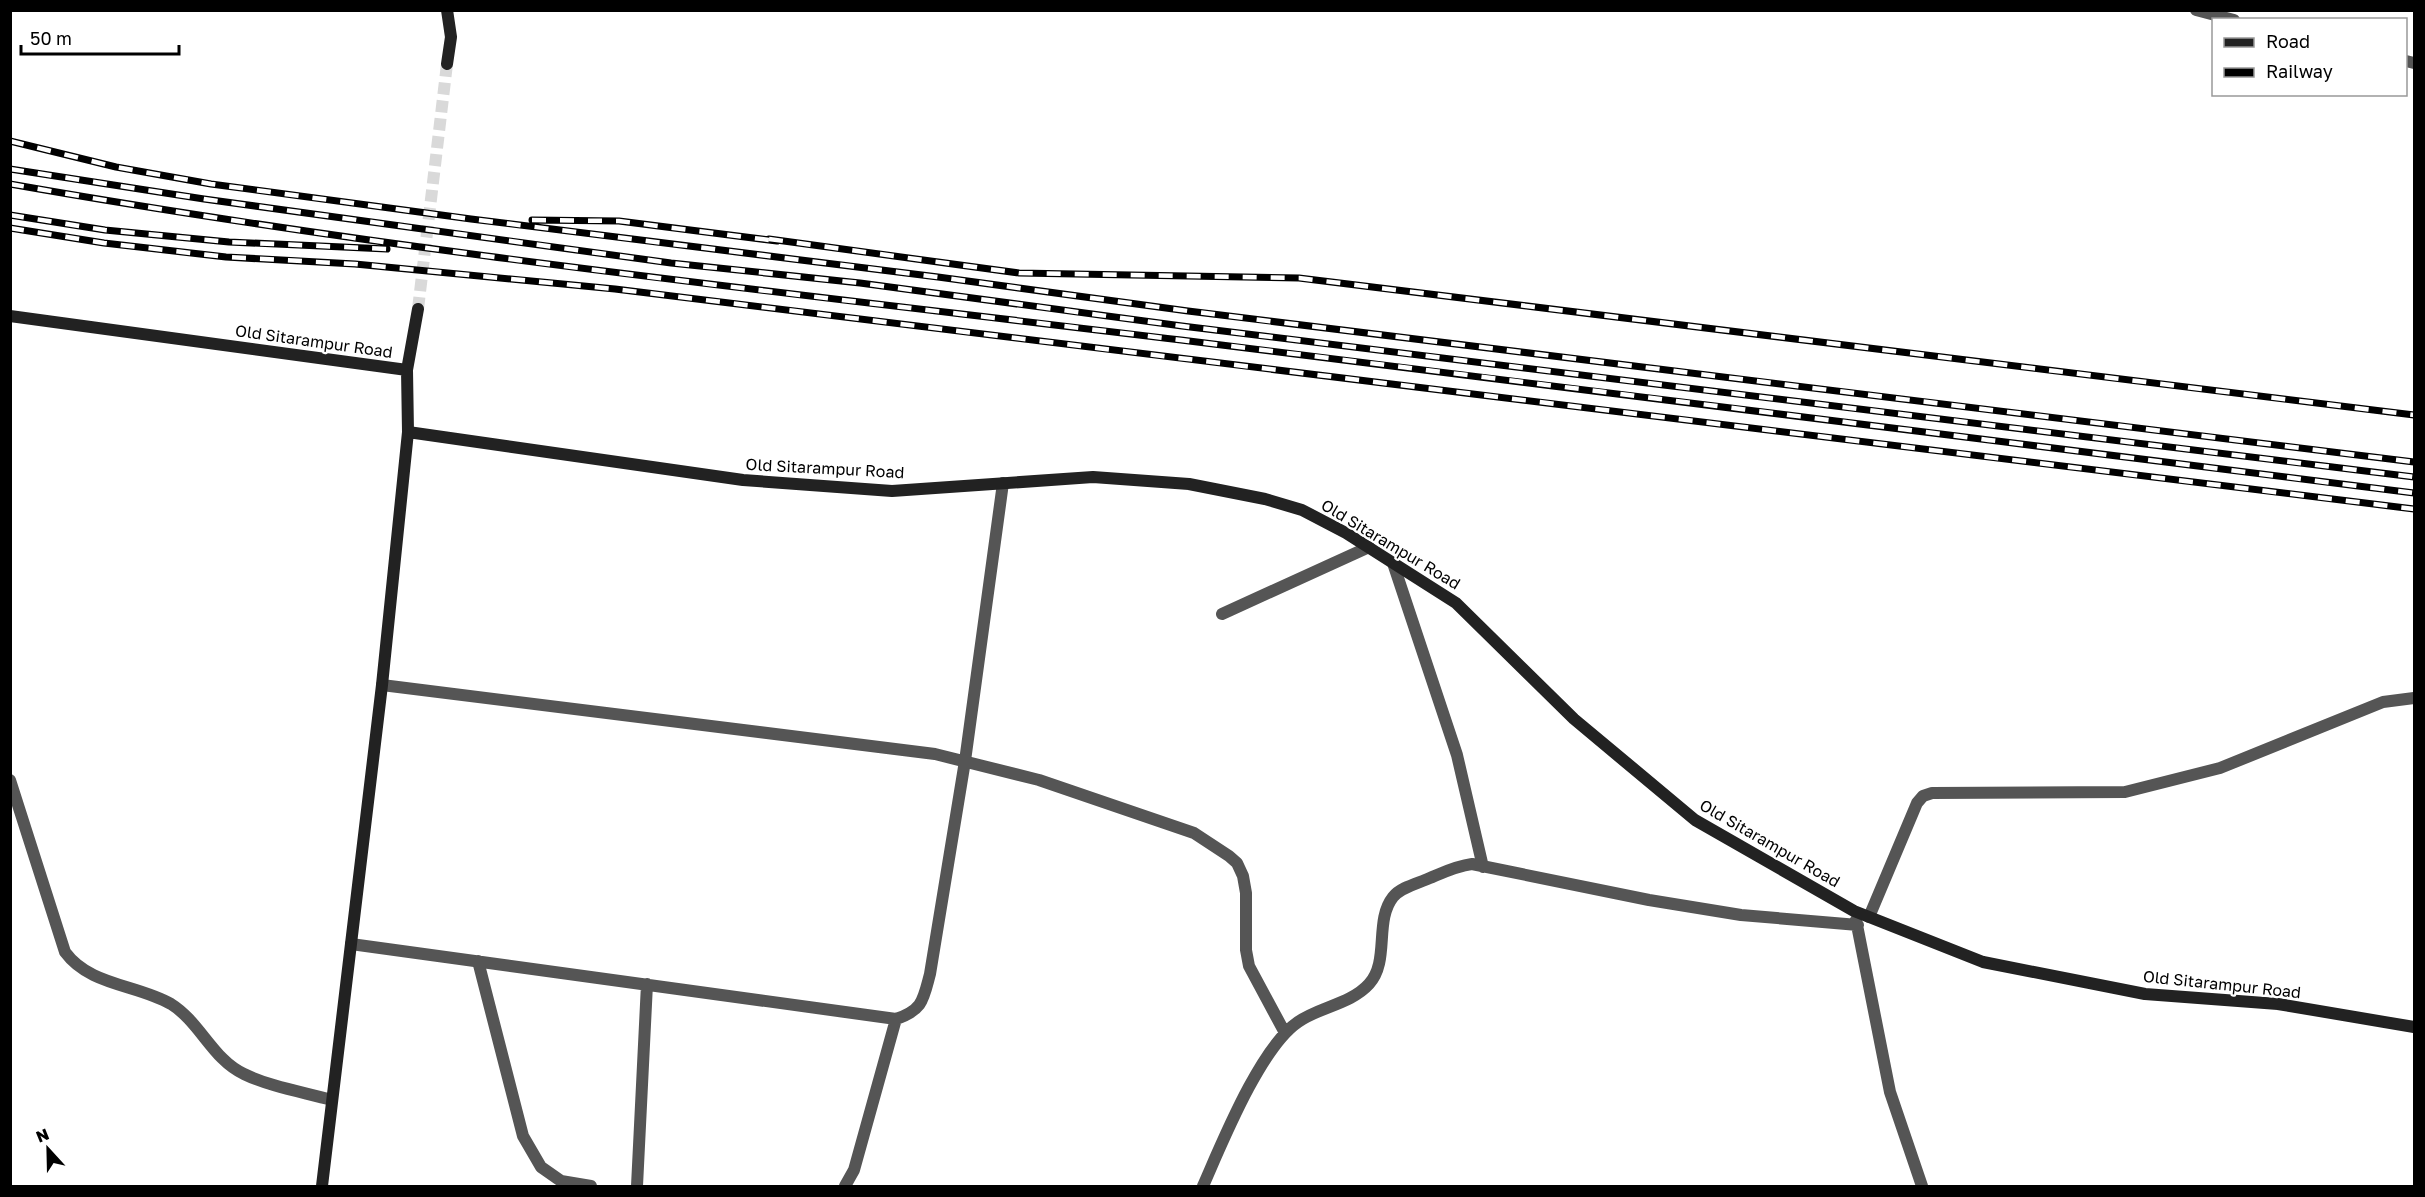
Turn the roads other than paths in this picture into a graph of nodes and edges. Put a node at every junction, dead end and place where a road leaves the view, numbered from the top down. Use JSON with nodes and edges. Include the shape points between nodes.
{"nodes":[{"id":1,"x":447,"y":10,"type":"edge"},
{"id":2,"x":2196,"y":10,"type":"edge"},
{"id":3,"x":2226,"y":18,"type":"edge"},
{"id":4,"x":447,"y":64,"type":"tunnel mouth"},
{"id":5,"x":418,"y":309,"type":"tunnel mouth"},
{"id":6,"x":10,"y":316,"type":"edge"},
{"id":7,"x":406,"y":370,"type":"junction"},
{"id":8,"x":408,"y":432,"type":"junction"},
{"id":9,"x":1003,"y":483,"type":"junction"},
{"id":10,"x":1369,"y":547,"type":"junction"},
{"id":11,"x":1393,"y":563,"type":"junction"},
{"id":12,"x":1222,"y":614,"type":"dead end"},
{"id":13,"x":382,"y":685,"type":"junction"},
{"id":14,"x":2415,"y":698,"type":"edge"},
{"id":15,"x":965,"y":761,"type":"junction"},
{"id":16,"x":10,"y":780,"type":"edge"},
{"id":17,"x":1483,"y":867,"type":"junction"},
{"id":18,"x":1854,"y":911,"type":"junction"},
{"id":19,"x":1869,"y":917,"type":"junction"},
{"id":20,"x":1858,"y":926,"type":"junction"},
{"id":21,"x":351,"y":944,"type":"junction"},
{"id":22,"x":478,"y":961,"type":"junction"},
{"id":23,"x":647,"y":984,"type":"junction"},
{"id":24,"x":896,"y":1019,"type":"junction"},
{"id":25,"x":2415,"y":1027,"type":"edge"},
{"id":26,"x":1285,"y":1032,"type":"junction"},
{"id":27,"x":332,"y":1100,"type":"junction"},
{"id":28,"x":322,"y":1186,"type":"edge"},
{"id":29,"x":591,"y":1186,"type":"edge"},
{"id":30,"x":637,"y":1186,"type":"edge"},
{"id":31,"x":845,"y":1186,"type":"edge"},
{"id":32,"x":1203,"y":1186,"type":"edge"},
{"id":33,"x":1922,"y":1186,"type":"edge"}],
"edges":[{"from":1,"to":4,"type":"street","via":[[451,37]]},
{"from":2,"to":3,"type":"street"},
{"from":5,"to":7,"type":"street"},
{"from":6,"to":7,"type":"street","name":"Old Sitarampur Road"},
{"from":7,"to":8,"type":"street","name":"Old Sitarampur Road"},
{"from":8,"to":9,"type":"street","name":"Old Sitarampur Road","via":[[743,480],[892,491]]},
{"from":8,"to":13,"type":"street"},
{"from":9,"to":10,"type":"street","name":"Old Sitarampur Road","via":[[1093,477],[1189,484],[1302,510]]},
{"from":9,"to":15,"type":"street"},
{"from":10,"to":11,"type":"street","name":"Old Sitarampur Road"},
{"from":10,"to":12,"type":"street"},
{"from":11,"to":17,"type":"street","via":[[1457,755]]},
{"from":11,"to":18,"type":"street","name":"Old Sitarampur Road","via":[[1456,603],[1574,719],[1695,820]]},
{"from":13,"to":15,"type":"street","via":[[935,754]]},
{"from":13,"to":21,"type":"street"},
{"from":14,"to":19,"type":"street","via":[[2383,702],[2220,768],[2125,792],[1923,796]]},
{"from":15,"to":24,"type":"street","via":[[923,1002],[913,1014]]},
{"from":15,"to":26,"type":"street","via":[[1039,780],[1194,833],[1229,856],[1243,876],[1249,966]]},
{"from":16,"to":27,"type":"street","via":[[65,952],[75,965],[173,1005],[241,1073]]},
{"from":17,"to":20,"type":"street","via":[[1741,915]]},
{"from":17,"to":26,"type":"street","via":[[1462,865],[1394,896],[1374,977],[1368,985]]},
{"from":18,"to":19,"type":"street","name":"Old Sitarampur Road"},
{"from":18,"to":20,"type":"street"},
{"from":19,"to":25,"type":"street","name":"Old Sitarampur Road","via":[[1983,962],[2145,994],[2278,1004]]},
{"from":20,"to":33,"type":"street","via":[[1890,1092]]},
{"from":21,"to":22,"type":"street"},
{"from":21,"to":27,"type":"street"},
{"from":22,"to":23,"type":"street"},
{"from":22,"to":29,"type":"street","via":[[523,1136],[541,1167],[561,1181]]},
{"from":23,"to":24,"type":"street"},
{"from":23,"to":30,"type":"street"},
{"from":24,"to":31,"type":"street","via":[[854,1170]]},
{"from":26,"to":32,"type":"street","via":[[1237,1112]]},
{"from":27,"to":28,"type":"street"}]}
